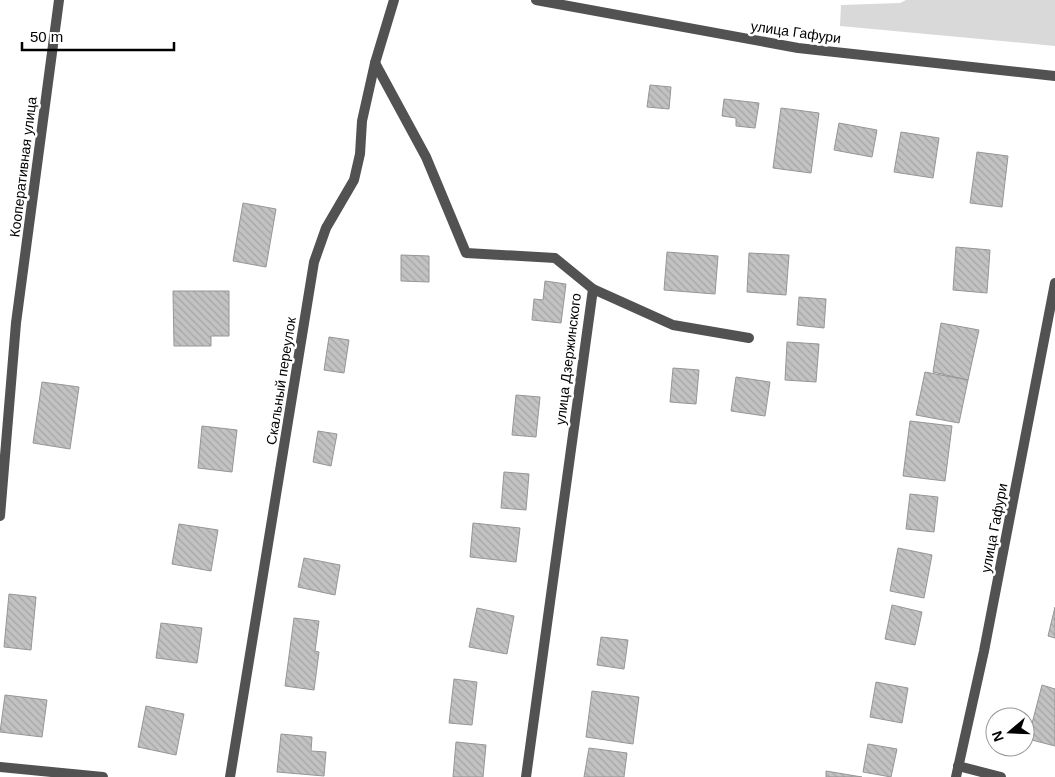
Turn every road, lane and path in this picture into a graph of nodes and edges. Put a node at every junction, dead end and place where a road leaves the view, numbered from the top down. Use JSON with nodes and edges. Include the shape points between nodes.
{"nodes":[{"id":1,"x":59,"y":0,"type":"edge"},
{"id":2,"x":394,"y":0,"type":"edge"},
{"id":3,"x":536,"y":0,"type":"edge"},
{"id":4,"x":375,"y":63,"type":"junction"},
{"id":5,"x":1055,"y":76,"type":"edge"},
{"id":6,"x":1055,"y":283,"type":"edge"},
{"id":7,"x":593,"y":289,"type":"junction"},
{"id":8,"x":749,"y":338,"type":"dead end"},
{"id":9,"x":0,"y":516,"type":"edge"},
{"id":10,"x":958,"y":766,"type":"junction"},
{"id":11,"x":0,"y":767,"type":"edge"},
{"id":12,"x":103,"y":777,"type":"edge"},
{"id":13,"x":230,"y":777,"type":"edge"},
{"id":14,"x":526,"y":777,"type":"edge"},
{"id":15,"x":956,"y":777,"type":"edge"},
{"id":16,"x":1001,"y":777,"type":"edge"}],
"edges":[{"from":1,"to":9,"type":"street","name":"Кооперативная улица","via":[[16,323]]},
{"from":2,"to":4,"type":"street","name":"Скальный переулок"},
{"from":3,"to":5,"type":"street","name":"улица Гафури","via":[[798,48]]},
{"from":4,"to":7,"type":"street","name":"улица Дзержинского","via":[[426,157],[466,253],[555,258]]},
{"from":4,"to":13,"type":"street","name":"Скальный переулок","via":[[362,121],[354,180],[326,228],[314,262]]},
{"from":6,"to":10,"type":"street","name":"улица Гафури","via":[[984,651]]},
{"from":7,"to":8,"type":"street","via":[[673,325]]},
{"from":7,"to":14,"type":"street","name":"улица Дзержинского"},
{"from":10,"to":15,"type":"street","name":"улица Гафури"},
{"from":10,"to":16,"type":"street"},
{"from":11,"to":12,"type":"street"}]}
